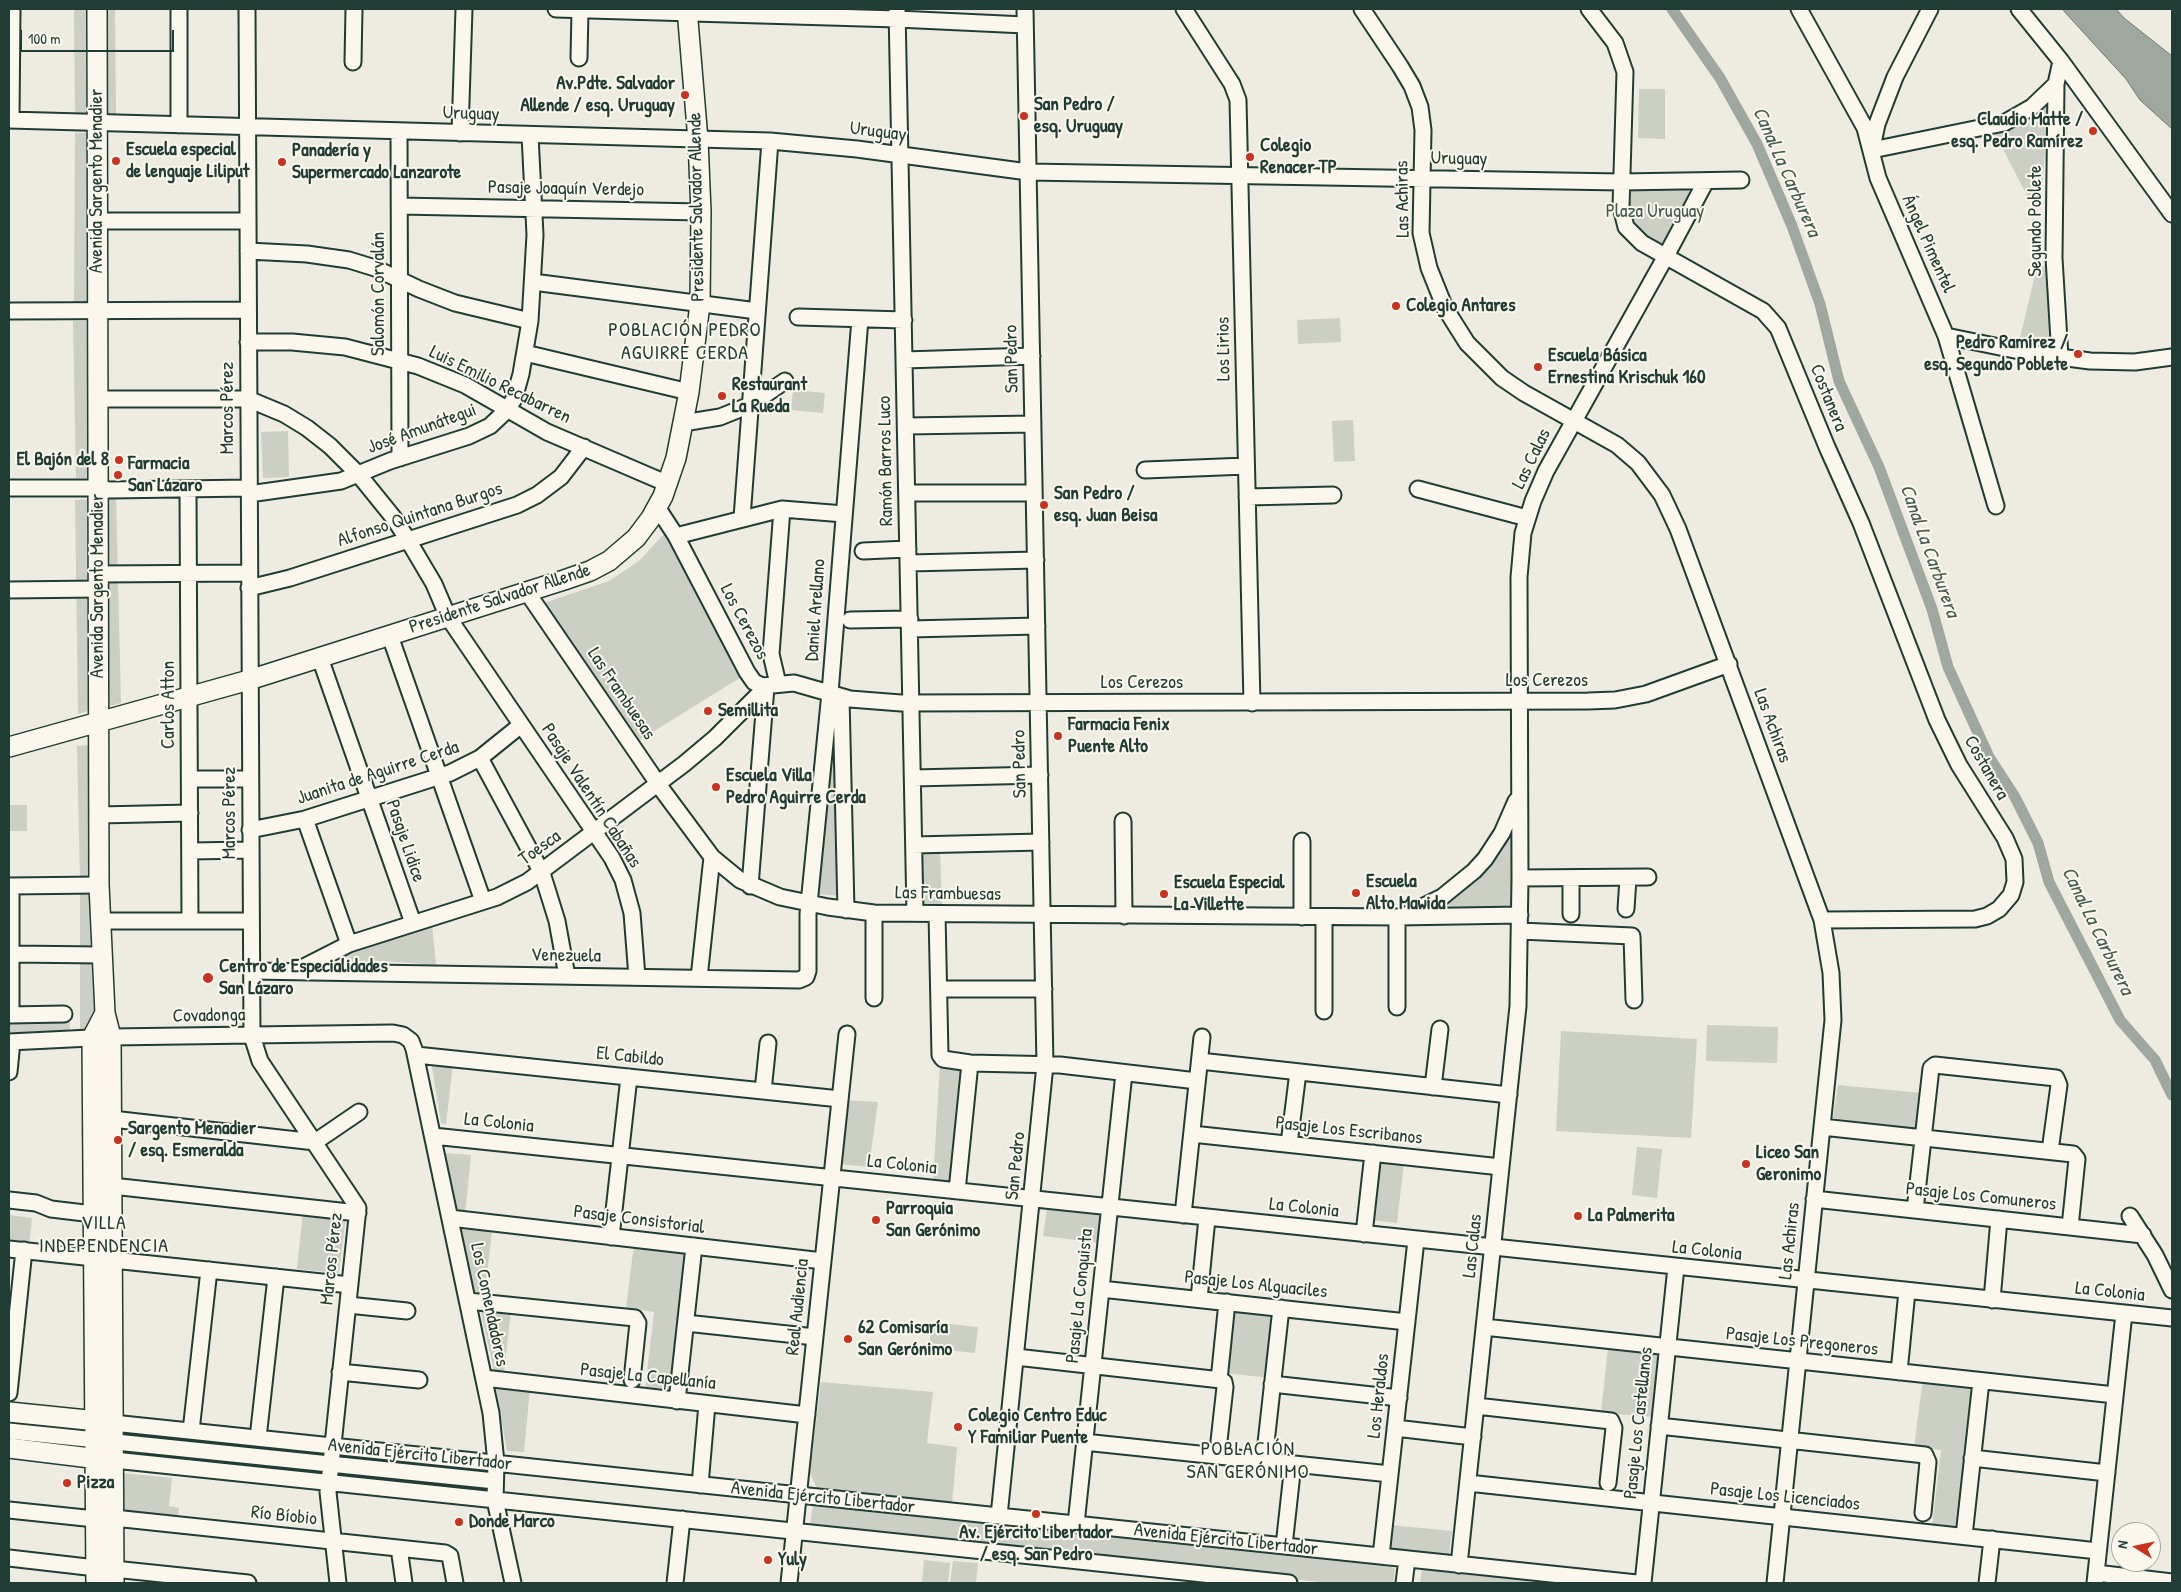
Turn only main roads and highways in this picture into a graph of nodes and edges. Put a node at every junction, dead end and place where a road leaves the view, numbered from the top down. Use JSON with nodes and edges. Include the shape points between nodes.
{"nodes":[{"id":1,"x":97,"y":9,"type":"edge"},
{"id":2,"x":687,"y":11,"type":"edge"},
{"id":3,"x":98,"y":722,"type":"junction"},
{"id":4,"x":9,"y":747,"type":"edge"},
{"id":5,"x":105,"y":1012,"type":"junction"},
{"id":6,"x":9,"y":1412,"type":"edge"},
{"id":7,"x":95,"y":1421,"type":"junction"},
{"id":8,"x":113,"y":1423,"type":"junction"},
{"id":9,"x":9,"y":1448,"type":"edge"},
{"id":10,"x":95,"y":1449,"type":"junction"},
{"id":11,"x":114,"y":1460,"type":"junction"},
{"id":12,"x":105,"y":1519,"type":"junction"},
{"id":13,"x":105,"y":1576,"type":"edge"}],
"edges":[{"from":1,"to":3,"type":"main road","name":"Avenida Sargento Menadier"},
{"from":2,"to":3,"type":"main road","name":"Presidente Salvador Allende","via":[[698,140],[700,304],[689,392],[668,484],[636,538],[609,561],[577,576],[249,680]]},
{"from":3,"to":4,"type":"main road","name":"Presidente Salvador Allende"},
{"from":3,"to":5,"type":"main road","name":"Avenida Sargento Menadier","via":[[99,885]]},
{"from":5,"to":7,"type":"main road","name":"Avenida Sargento Menadier","via":[[92,1038]]},
{"from":5,"to":8,"type":"main road","name":"Avenida Sargento Menadier","via":[[111,1038]]},
{"from":6,"to":7,"type":"main road","name":"Avenida Ejército Libertador"},
{"from":7,"to":8,"type":"main road","name":"Avenida Ejército Libertador"},
{"from":7,"to":10,"type":"main road","name":"Avenida Sargento Menadier"},
{"from":8,"to":11,"type":"main road","name":"Avenida Sargento Menadier"},
{"from":9,"to":10,"type":"main road","name":"Avenida Ejército Libertador"},
{"from":10,"to":11,"type":"main road","name":"Avenida Ejército Libertador"},
{"from":10,"to":12,"type":"main road","name":"Avenida Sargento Menadier"},
{"from":11,"to":12,"type":"main road","name":"Avenida Sargento Menadier"},
{"from":12,"to":13,"type":"main road","name":"Avenida Sargento Menadier"}]}
